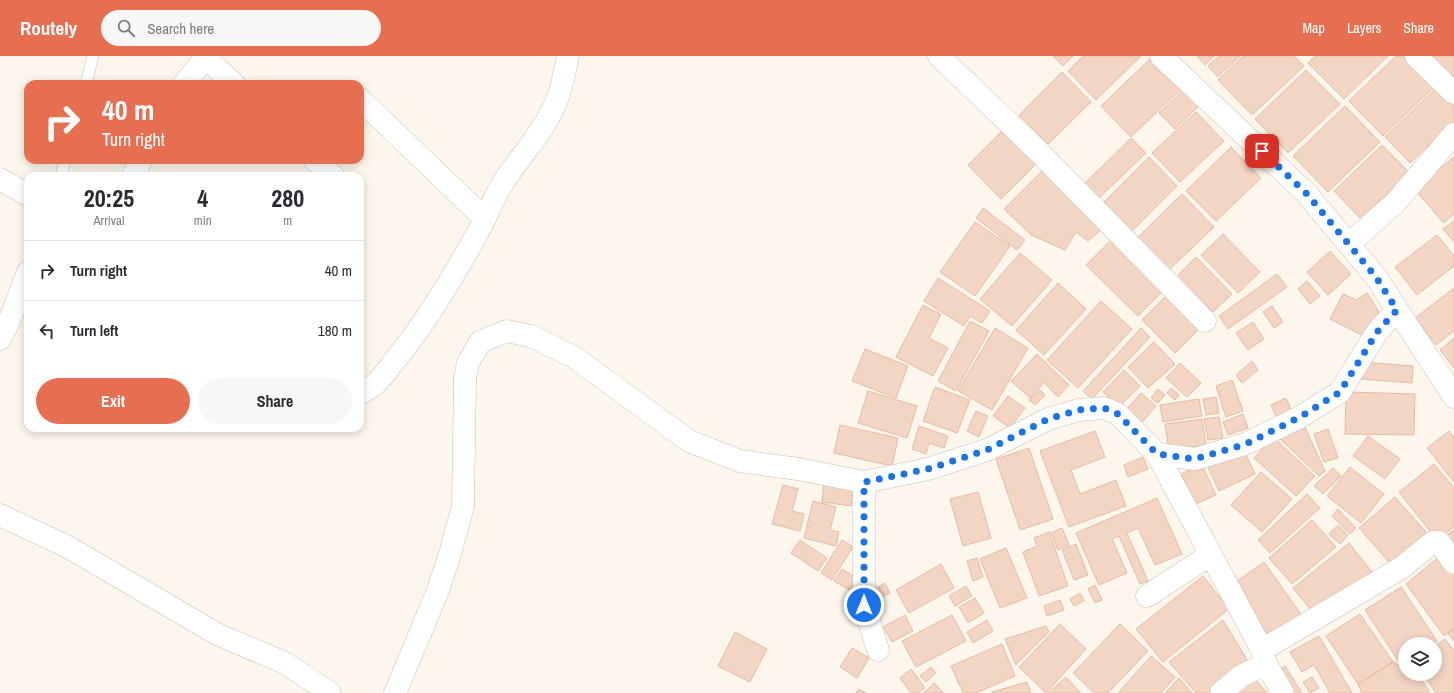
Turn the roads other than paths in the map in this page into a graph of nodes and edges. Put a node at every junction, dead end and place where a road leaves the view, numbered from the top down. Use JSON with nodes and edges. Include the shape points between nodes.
{"nodes":[{"id":1,"x":93,"y":56,"type":"edge"},
{"id":2,"x":568,"y":56,"type":"edge"},
{"id":3,"x":939,"y":56,"type":"edge"},
{"id":4,"x":1161,"y":56,"type":"edge"},
{"id":5,"x":1416,"y":56,"type":"edge"},
{"id":6,"x":206,"y":57,"type":"edge"},
{"id":7,"x":87,"y":80,"type":"edge"},
{"id":8,"x":187,"y":80,"type":"edge"},
{"id":9,"x":230,"y":80,"type":"edge"},
{"id":10,"x":1454,"y":92,"type":"edge"},
{"id":11,"x":364,"y":103,"type":"edge"},
{"id":12,"x":1454,"y":134,"type":"edge"},
{"id":13,"x":320,"y":164,"type":"edge"},
{"id":14,"x":329,"y":172,"type":"edge"},
{"id":15,"x":0,"y":179,"type":"edge"},
{"id":16,"x":24,"y":193,"type":"edge"},
{"id":17,"x":485,"y":219,"type":"junction"},
{"id":18,"x":1349,"y":244,"type":"junction"},
{"id":19,"x":24,"y":281,"type":"edge"},
{"id":20,"x":1397,"y":310,"type":"junction"},
{"id":21,"x":1205,"y":322,"type":"dead end"},
{"id":22,"x":3,"y":328,"type":"edge"},
{"id":23,"x":364,"y":392,"type":"edge"},
{"id":24,"x":1454,"y":397,"type":"edge"},
{"id":25,"x":1157,"y":454,"type":"junction"},
{"id":26,"x":864,"y":482,"type":"junction"},
{"id":27,"x":0,"y":515,"type":"edge"},
{"id":28,"x":1210,"y":555,"type":"junction"},
{"id":29,"x":1454,"y":563,"type":"edge"},
{"id":30,"x":1147,"y":596,"type":"dead end"},
{"id":31,"x":878,"y":650,"type":"dead end"},
{"id":32,"x":1264,"y":657,"type":"junction"},
{"id":33,"x":330,"y":693,"type":"edge"},
{"id":34,"x":395,"y":693,"type":"edge"},
{"id":35,"x":1221,"y":693,"type":"edge"},
{"id":36,"x":1283,"y":693,"type":"edge"}],
"edges":[{"from":1,"to":7,"type":"lane"},
{"from":2,"to":17,"type":"street","via":[[558,97],[542,127],[504,182]]},
{"from":3,"to":21,"type":"street","via":[[1039,152]]},
{"from":4,"to":18,"type":"street","via":[[1307,194]]},
{"from":5,"to":10,"type":"street"},
{"from":6,"to":8,"type":"street"},
{"from":6,"to":9,"type":"street"},
{"from":11,"to":17,"type":"street"},
{"from":12,"to":18,"type":"street","via":[[1396,202]]},
{"from":13,"to":14,"type":"street"},
{"from":15,"to":16,"type":"street"},
{"from":17,"to":23,"type":"street","via":[[459,268],[415,336],[386,375]]},
{"from":18,"to":20,"type":"street","via":[[1376,277]]},
{"from":19,"to":22,"type":"street"},
{"from":20,"to":24,"type":"street"},
{"from":20,"to":25,"type":"street","via":[[1377,332],[1340,392],[1300,417],[1246,444],[1195,459]]},
{"from":25,"to":26,"type":"street","via":[[1118,414],[1104,408],[1079,410],[1048,419],[987,450],[928,469]]},
{"from":25,"to":28,"type":"street"},
{"from":26,"to":31,"type":"street","via":[[864,605]]},
{"from":26,"to":34,"type":"street","via":[[740,461],[689,441],[574,357],[531,336],[507,331],[480,342],[468,363],[465,378],[463,506],[439,586]]},
{"from":27,"to":33,"type":"street","via":[[68,547],[217,634],[285,663]]},
{"from":28,"to":30,"type":"street"},
{"from":28,"to":32,"type":"street"},
{"from":29,"to":32,"type":"street","via":[[1442,545],[1434,542],[1401,568]]},
{"from":32,"to":35,"type":"street"},
{"from":32,"to":36,"type":"street"}]}
